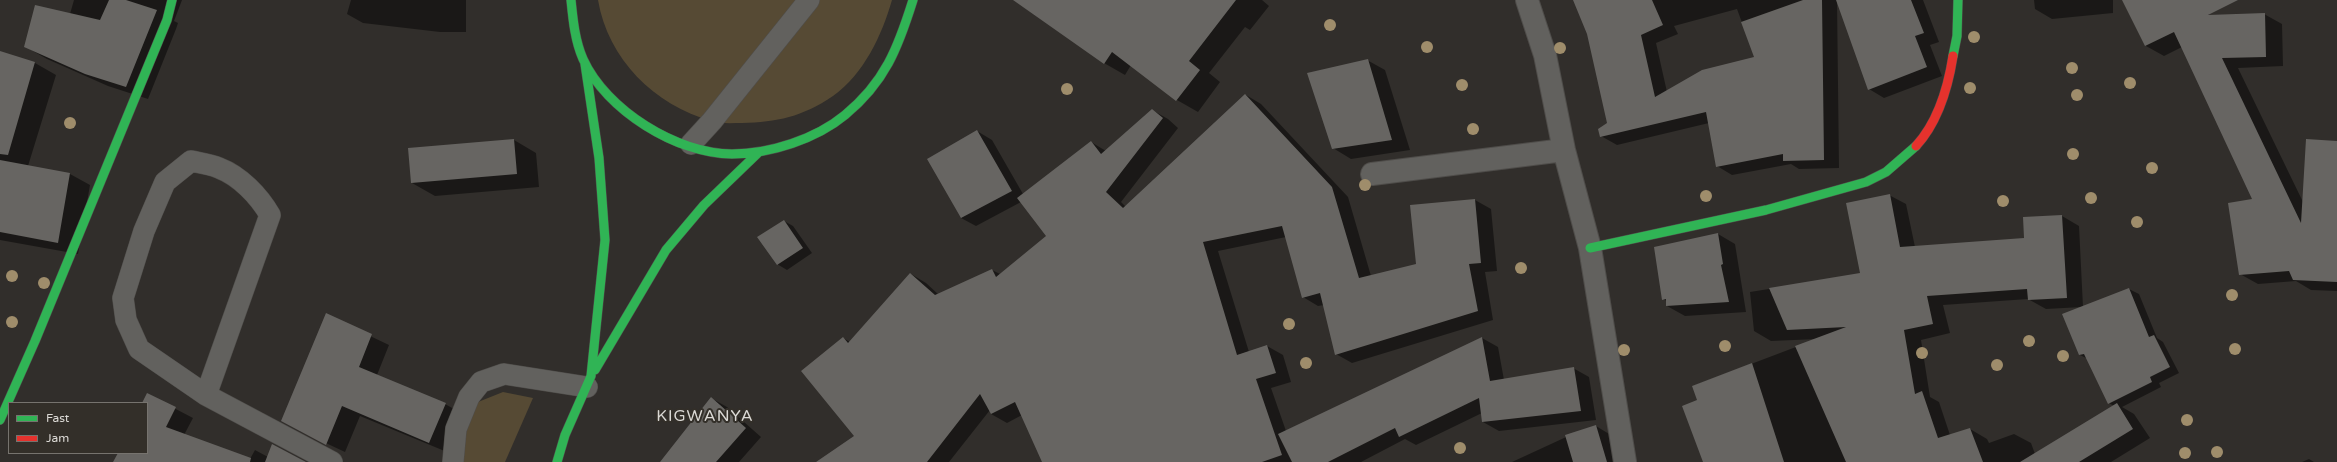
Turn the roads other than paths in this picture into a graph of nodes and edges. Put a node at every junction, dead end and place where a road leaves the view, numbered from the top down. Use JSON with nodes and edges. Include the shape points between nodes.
{"nodes":[{"id":1,"x":172,"y":0,"type":"edge"},
{"id":2,"x":571,"y":0,"type":"edge"},
{"id":3,"x":809,"y":0,"type":"edge"},
{"id":4,"x":914,"y":0,"type":"edge"},
{"id":5,"x":1527,"y":0,"type":"edge"},
{"id":6,"x":1958,"y":0,"type":"edge"},
{"id":7,"x":585,"y":64,"type":"junction"},
{"id":8,"x":691,"y":144,"type":"junction"},
{"id":9,"x":1564,"y":150,"type":"junction"},
{"id":10,"x":759,"y":152,"type":"junction"},
{"id":11,"x":1372,"y":174,"type":"dead end"},
{"id":12,"x":1590,"y":248,"type":"junction"},
{"id":13,"x":589,"y":382,"type":"junction"},
{"id":14,"x":206,"y":395,"type":"junction"},
{"id":15,"x":0,"y":420,"type":"edge"},
{"id":16,"x":332,"y":462,"type":"edge"},
{"id":17,"x":453,"y":462,"type":"edge"},
{"id":18,"x":557,"y":462,"type":"edge"},
{"id":19,"x":1625,"y":462,"type":"edge"}],
"edges":[{"from":1,"to":15,"type":"main road","via":[[167,20],[98,189]]},
{"from":2,"to":7,"type":"main road","via":[[575,31]]},
{"from":3,"to":8,"type":"lane"},
{"from":4,"to":10,"type":"main road","via":[[898,47],[882,75],[844,115],[820,132],[792,144]]},
{"from":5,"to":9,"type":"street","via":[[1545,55]]},
{"from":6,"to":12,"type":"main road","via":[[1957,36],[1949,80],[1936,114],[1928,133],[1886,172],[1866,182],[1766,210]]},
{"from":7,"to":8,"type":"main road","via":[[628,114],[668,136]]},
{"from":7,"to":13,"type":"main road","via":[[599,158],[605,240]]},
{"from":8,"to":10,"type":"main road","via":[[718,153]]},
{"from":9,"to":11,"type":"street"},
{"from":9,"to":12,"type":"street"},
{"from":10,"to":13,"type":"main road","via":[[704,205],[666,250]]},
{"from":12,"to":19,"type":"street"},
{"from":13,"to":17,"type":"lane","via":[[504,374],[481,382],[469,397],[456,429]]},
{"from":13,"to":18,"type":"main road","via":[[565,435]]},
{"from":14,"to":14,"type":"lane","via":[[270,215],[261,199],[240,181],[219,168],[191,161],[164,182],[144,231],[123,298],[126,320],[139,349]]},
{"from":14,"to":16,"type":"lane"}]}
